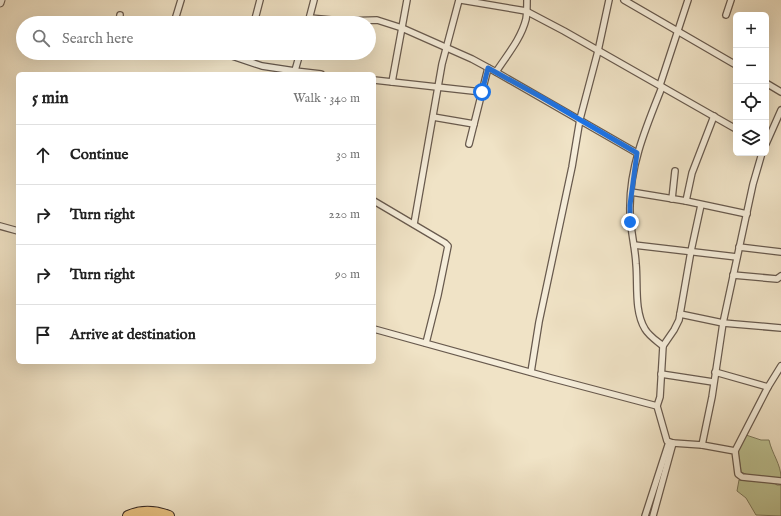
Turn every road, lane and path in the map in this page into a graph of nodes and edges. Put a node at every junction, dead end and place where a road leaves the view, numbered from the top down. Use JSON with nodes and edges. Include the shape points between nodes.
{"nodes":[{"id":1,"x":181,"y":0,"type":"edge"},
{"id":2,"x":260,"y":0,"type":"edge"},
{"id":3,"x":314,"y":0,"type":"edge"},
{"id":4,"x":407,"y":0,"type":"edge"},
{"id":5,"x":460,"y":0,"type":"edge"},
{"id":6,"x":528,"y":0,"type":"edge"},
{"id":7,"x":609,"y":0,"type":"edge"},
{"id":8,"x":624,"y":0,"type":"edge"},
{"id":9,"x":688,"y":0,"type":"edge"},
{"id":10,"x":730,"y":0,"type":"edge"},
{"id":11,"x":526,"y":11,"type":"junction"},
{"id":12,"x":726,"y":15,"type":"dead end"},
{"id":13,"x":176,"y":16,"type":"edge"},
{"id":14,"x":256,"y":16,"type":"edge"},
{"id":15,"x":310,"y":16,"type":"edge"},
{"id":16,"x":376,"y":20,"type":"edge"},
{"id":17,"x":402,"y":28,"type":"junction"},
{"id":18,"x":678,"y":31,"type":"junction"},
{"id":19,"x":447,"y":48,"type":"junction"},
{"id":20,"x":598,"y":51,"type":"junction"},
{"id":21,"x":244,"y":60,"type":"edge"},
{"id":22,"x":298,"y":60,"type":"edge"},
{"id":23,"x":733,"y":63,"type":"edge"},
{"id":24,"x":488,"y":68,"type":"junction"},
{"id":25,"x":289,"y":72,"type":"edge"},
{"id":26,"x":294,"y":72,"type":"edge"},
{"id":27,"x":496,"y":72,"type":"junction"},
{"id":28,"x":376,"y":80,"type":"edge"},
{"id":29,"x":392,"y":82,"type":"junction"},
{"id":30,"x":769,"y":84,"type":"edge"},
{"id":31,"x":661,"y":86,"type":"junction"},
{"id":32,"x":438,"y":88,"type":"junction"},
{"id":33,"x":482,"y":92,"type":"junction"},
{"id":34,"x":781,"y":92,"type":"edge"},
{"id":35,"x":781,"y":110,"type":"edge"},
{"id":36,"x":714,"y":116,"type":"junction"},
{"id":37,"x":433,"y":117,"type":"junction"},
{"id":38,"x":580,"y":119,"type":"junction"},
{"id":39,"x":474,"y":124,"type":"junction"},
{"id":40,"x":733,"y":127,"type":"edge"},
{"id":41,"x":769,"y":137,"type":"edge"},
{"id":42,"x":469,"y":144,"type":"dead end"},
{"id":43,"x":637,"y":153,"type":"junction"},
{"id":44,"x":761,"y":156,"type":"edge"},
{"id":45,"x":675,"y":171,"type":"dead end"},
{"id":46,"x":631,"y":192,"type":"junction"},
{"id":47,"x":672,"y":199,"type":"junction"},
{"id":48,"x":686,"y":201,"type":"junction"},
{"id":49,"x":376,"y":202,"type":"edge"},
{"id":50,"x":701,"y":205,"type":"junction"},
{"id":51,"x":747,"y":214,"type":"junction"},
{"id":52,"x":414,"y":224,"type":"junction"},
{"id":53,"x":0,"y":226,"type":"edge"},
{"id":54,"x":16,"y":230,"type":"edge"},
{"id":55,"x":634,"y":245,"type":"junction"},
{"id":56,"x":739,"y":247,"type":"junction"},
{"id":57,"x":691,"y":251,"type":"junction"},
{"id":58,"x":781,"y":252,"type":"edge"},
{"id":59,"x":737,"y":257,"type":"junction"},
{"id":60,"x":733,"y":275,"type":"junction"},
{"id":61,"x":781,"y":276,"type":"edge"},
{"id":62,"x":680,"y":314,"type":"junction"},
{"id":63,"x":723,"y":323,"type":"junction"},
{"id":64,"x":781,"y":328,"type":"edge"},
{"id":65,"x":376,"y":330,"type":"edge"},
{"id":66,"x":426,"y":343,"type":"junction"},
{"id":67,"x":663,"y":346,"type":"junction"},
{"id":68,"x":781,"y":366,"type":"edge"},
{"id":69,"x":531,"y":372,"type":"junction"},
{"id":70,"x":715,"y":372,"type":"junction"},
{"id":71,"x":661,"y":374,"type":"junction"},
{"id":72,"x":713,"y":382,"type":"junction"},
{"id":73,"x":768,"y":387,"type":"junction"},
{"id":74,"x":657,"y":406,"type":"junction"},
{"id":75,"x":671,"y":442,"type":"junction"},
{"id":76,"x":702,"y":445,"type":"junction"},
{"id":77,"x":735,"y":451,"type":"junction"},
{"id":78,"x":781,"y":481,"type":"edge"},
{"id":79,"x":128,"y":516,"type":"edge"},
{"id":80,"x":169,"y":516,"type":"edge"},
{"id":81,"x":645,"y":516,"type":"edge"},
{"id":82,"x":653,"y":516,"type":"edge"}],
"edges":[{"from":1,"to":13,"type":"street"},
{"from":2,"to":14,"type":"street"},
{"from":3,"to":15,"type":"street"},
{"from":4,"to":17,"type":"street"},
{"from":5,"to":11,"type":"street"},
{"from":5,"to":19,"type":"street"},
{"from":6,"to":11,"type":"street"},
{"from":7,"to":20,"type":"street"},
{"from":8,"to":18,"type":"street"},
{"from":9,"to":18,"type":"street"},
{"from":10,"to":12,"type":"street"},
{"from":11,"to":20,"type":"street"},
{"from":11,"to":27,"type":"street","via":[[526,20],[518,40]]},
{"from":16,"to":17,"type":"street"},
{"from":17,"to":19,"type":"street"},
{"from":17,"to":29,"type":"street"},
{"from":18,"to":23,"type":"street"},
{"from":18,"to":31,"type":"street"},
{"from":19,"to":24,"type":"street"},
{"from":19,"to":32,"type":"street"},
{"from":20,"to":31,"type":"street"},
{"from":20,"to":38,"type":"street"},
{"from":21,"to":25,"type":"street"},
{"from":22,"to":26,"type":"street"},
{"from":24,"to":27,"type":"street"},
{"from":24,"to":33,"type":"street"},
{"from":27,"to":38,"type":"street"},
{"from":28,"to":29,"type":"street"},
{"from":29,"to":32,"type":"street"},
{"from":30,"to":34,"type":"street"},
{"from":31,"to":36,"type":"street"},
{"from":31,"to":43,"type":"street"},
{"from":32,"to":33,"type":"street"},
{"from":32,"to":37,"type":"street"},
{"from":33,"to":39,"type":"street"},
{"from":35,"to":41,"type":"street"},
{"from":36,"to":40,"type":"street"},
{"from":36,"to":48,"type":"street","via":[[692,173]]},
{"from":37,"to":39,"type":"street"},
{"from":37,"to":52,"type":"street"},
{"from":38,"to":43,"type":"street"},
{"from":38,"to":69,"type":"street"},
{"from":39,"to":42,"type":"street"},
{"from":43,"to":46,"type":"street"},
{"from":44,"to":51,"type":"street"},
{"from":45,"to":47,"type":"street"},
{"from":46,"to":47,"type":"street"},
{"from":46,"to":55,"type":"street","via":[[630,230]]},
{"from":47,"to":48,"type":"street"},
{"from":48,"to":50,"type":"street"},
{"from":49,"to":52,"type":"street"},
{"from":50,"to":51,"type":"street"},
{"from":50,"to":57,"type":"street"},
{"from":51,"to":56,"type":"street"},
{"from":52,"to":66,"type":"street","via":[[448,247]]},
{"from":53,"to":54,"type":"street"},
{"from":55,"to":57,"type":"street"},
{"from":55,"to":67,"type":"street","via":[[640,318],[645,330]]},
{"from":56,"to":58,"type":"street"},
{"from":56,"to":59,"type":"street"},
{"from":57,"to":59,"type":"street"},
{"from":57,"to":62,"type":"street"},
{"from":59,"to":60,"type":"street"},
{"from":60,"to":61,"type":"street","via":[[777,279]]},
{"from":60,"to":63,"type":"street"},
{"from":62,"to":63,"type":"street"},
{"from":62,"to":67,"type":"street","via":[[677,324]]},
{"from":63,"to":64,"type":"street"},
{"from":63,"to":70,"type":"street"},
{"from":65,"to":66,"type":"street"},
{"from":66,"to":69,"type":"street"},
{"from":67,"to":71,"type":"street"},
{"from":68,"to":73,"type":"street"},
{"from":69,"to":74,"type":"street"},
{"from":70,"to":72,"type":"street"},
{"from":70,"to":73,"type":"street"},
{"from":71,"to":72,"type":"street"},
{"from":71,"to":74,"type":"street"},
{"from":72,"to":76,"type":"street"},
{"from":73,"to":77,"type":"street"},
{"from":74,"to":75,"type":"street","via":[[664,424],[666,439]]},
{"from":75,"to":76,"type":"street"},
{"from":75,"to":81,"type":"street"},
{"from":75,"to":82,"type":"street"},
{"from":76,"to":77,"type":"street"},
{"from":77,"to":78,"type":"street","via":[[740,476]]},
{"from":79,"to":80,"type":"highway","via":[[146,512]]}]}
